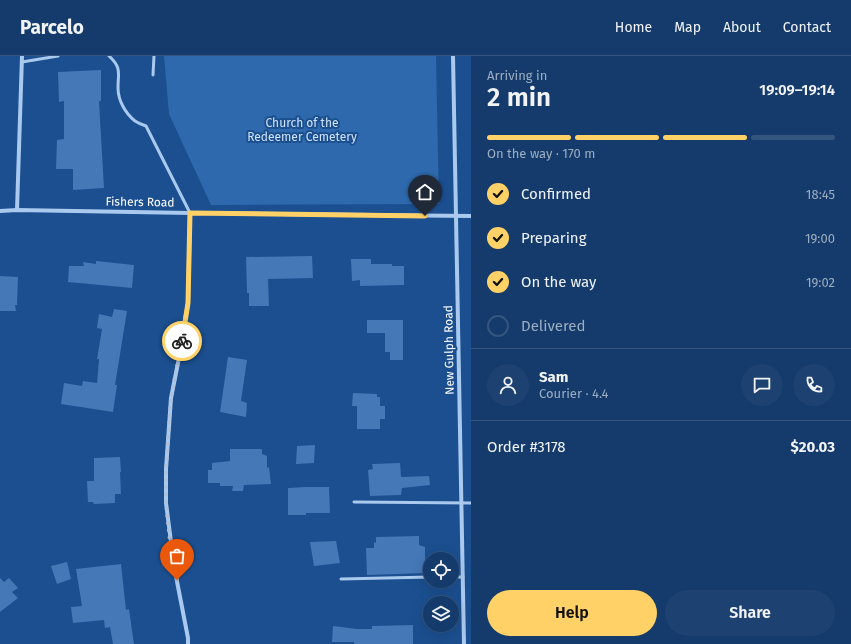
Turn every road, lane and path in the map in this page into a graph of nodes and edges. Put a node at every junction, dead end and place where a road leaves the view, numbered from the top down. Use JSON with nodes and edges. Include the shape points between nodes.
{"nodes":[{"id":1,"x":22,"y":56,"type":"edge"},
{"id":2,"x":58,"y":56,"type":"edge"},
{"id":3,"x":110,"y":56,"type":"edge"},
{"id":4,"x":154,"y":56,"type":"edge"},
{"id":5,"x":453,"y":56,"type":"edge"},
{"id":6,"x":22,"y":62,"type":"junction"},
{"id":7,"x":153,"y":75,"type":"dead end"},
{"id":8,"x":17,"y":210,"type":"junction"},
{"id":9,"x":0,"y":211,"type":"edge"},
{"id":10,"x":190,"y":213,"type":"junction"},
{"id":11,"x":457,"y":216,"type":"junction"},
{"id":12,"x":471,"y":216,"type":"edge"},
{"id":13,"x":354,"y":502,"type":"dead end"},
{"id":14,"x":462,"y":503,"type":"junction"},
{"id":15,"x":471,"y":503,"type":"edge"},
{"id":16,"x":459,"y":577,"type":"edge"},
{"id":17,"x":463,"y":577,"type":"junction"},
{"id":18,"x":423,"y":578,"type":"edge"},
{"id":19,"x":341,"y":579,"type":"dead end"},
{"id":20,"x":188,"y":644,"type":"edge"},
{"id":21,"x":464,"y":644,"type":"edge"}],
"edges":[{"from":1,"to":6,"type":"street"},
{"from":2,"to":6,"type":"lane"},
{"from":3,"to":10,"type":"lane","via":[[118,68],[120,101],[135,121],[146,126]]},
{"from":4,"to":7,"type":"lane"},
{"from":5,"to":11,"type":"street","name":"New Gulph Road"},
{"from":6,"to":8,"type":"street"},
{"from":8,"to":9,"type":"street","name":"Fishers Road"},
{"from":8,"to":10,"type":"street","name":"Fishers Road"},
{"from":10,"to":11,"type":"street","name":"Fishers Road"},
{"from":10,"to":20,"type":"street","via":[[188,303],[171,398],[166,469],[170,542]]},
{"from":11,"to":12,"type":"street","name":"Fishers Road"},
{"from":11,"to":14,"type":"street","name":"New Gulph Road"},
{"from":13,"to":14,"type":"lane"},
{"from":14,"to":15,"type":"lane"},
{"from":14,"to":17,"type":"street","name":"New Gulph Road"},
{"from":16,"to":17,"type":"lane"},
{"from":17,"to":21,"type":"street","name":"New Gulph Road"},
{"from":18,"to":19,"type":"lane"}]}
